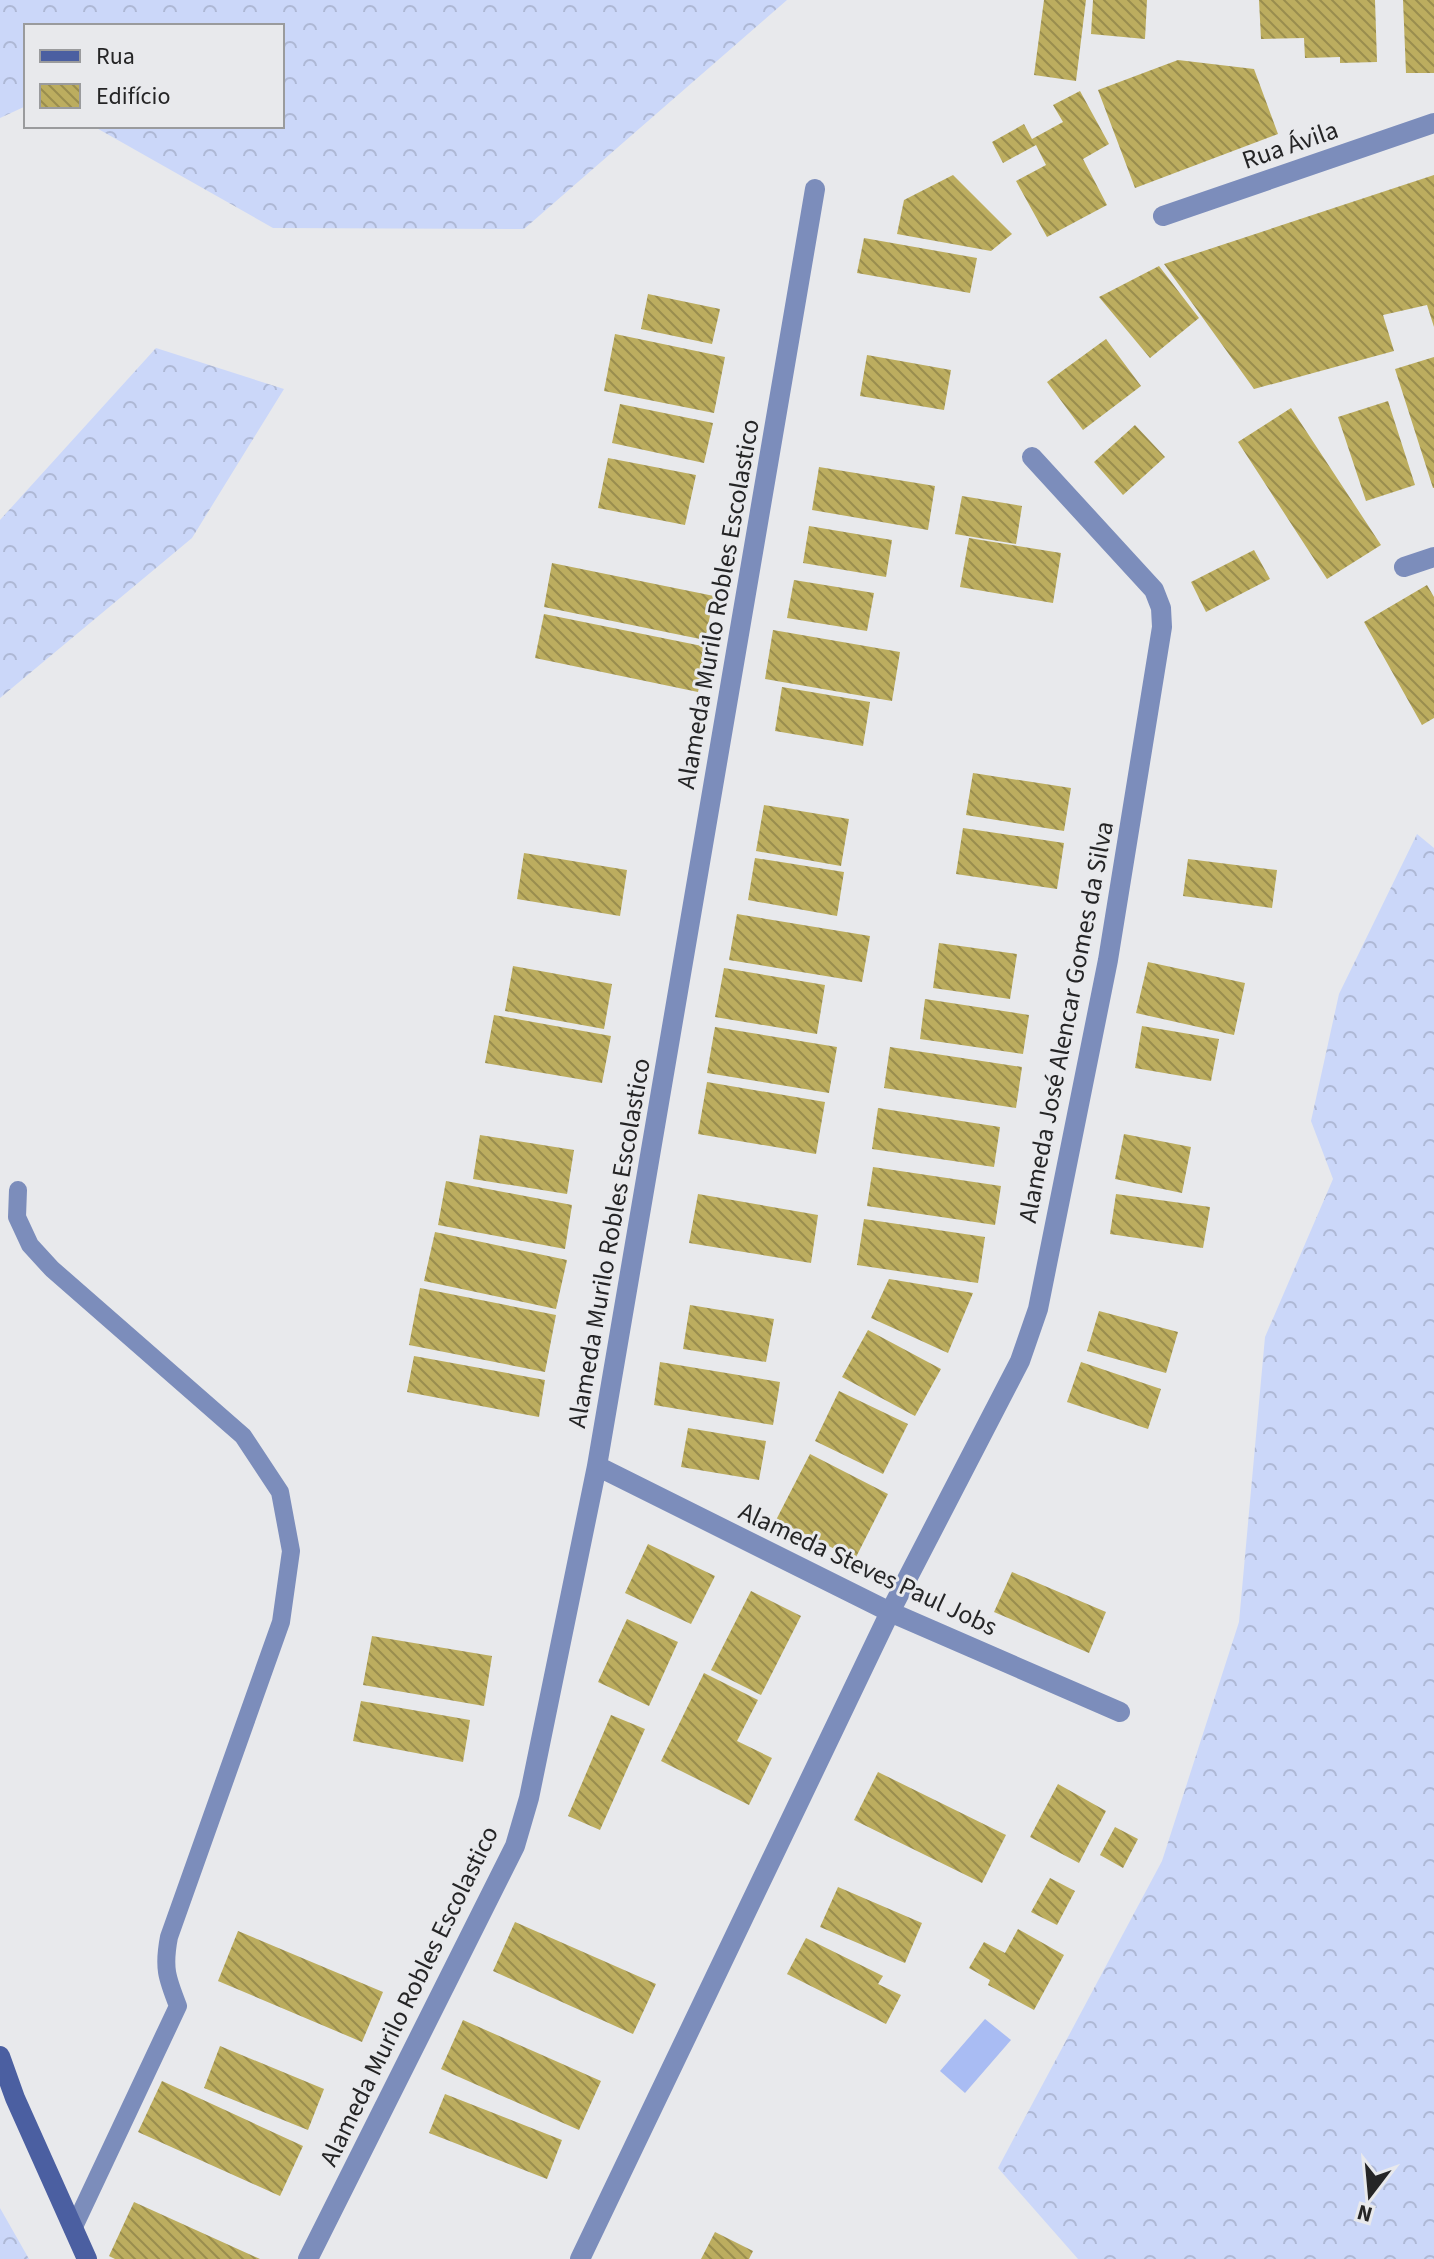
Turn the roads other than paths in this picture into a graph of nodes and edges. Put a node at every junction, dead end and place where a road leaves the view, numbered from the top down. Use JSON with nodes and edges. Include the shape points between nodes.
{"nodes":[{"id":1,"x":1434,"y":123,"type":"edge"},
{"id":2,"x":815,"y":189,"type":"dead end"},
{"id":3,"x":1163,"y":216,"type":"dead end"},
{"id":4,"x":1032,"y":457,"type":"dead end"},
{"id":5,"x":1434,"y":557,"type":"edge"},
{"id":6,"x":1404,"y":567,"type":"dead end"},
{"id":7,"x":18,"y":1190,"type":"dead end"},
{"id":8,"x":597,"y":1466,"type":"junction"},
{"id":9,"x":890,"y":1612,"type":"junction"},
{"id":10,"x":1120,"y":1712,"type":"dead end"},
{"id":11,"x":0,"y":2056,"type":"edge"},
{"id":12,"x":73,"y":2229,"type":"junction"},
{"id":13,"x":87,"y":2259,"type":"edge"},
{"id":14,"x":308,"y":2259,"type":"edge"},
{"id":15,"x":580,"y":2259,"type":"edge"}],
"edges":[{"from":1,"to":3,"type":"street","name":"Rua Ávila"},
{"from":2,"to":8,"type":"street","name":"Alameda Murilo Robles Escolastico"},
{"from":4,"to":9,"type":"street","name":"Alameda José Alencar Gomes da Silva","via":[[1154,590],[1162,627],[1108,960],[1038,1309],[1020,1361]]},
{"from":5,"to":6,"type":"street"},
{"from":7,"to":12,"type":"lane","via":[[17,1217],[30,1245],[243,1436],[280,1492],[291,1551],[281,1622],[169,1937],[166,1974],[178,2006]]},
{"from":8,"to":9,"type":"street","name":"Alameda Steves Paul Jobs"},
{"from":8,"to":14,"type":"street","name":"Alameda Murilo Robles Escolastico","via":[[515,1846]]},
{"from":9,"to":10,"type":"street","name":"Alameda Steves Paul Jobs"},
{"from":9,"to":15,"type":"street"},
{"from":11,"to":12,"type":"street"},
{"from":12,"to":13,"type":"street"}]}
